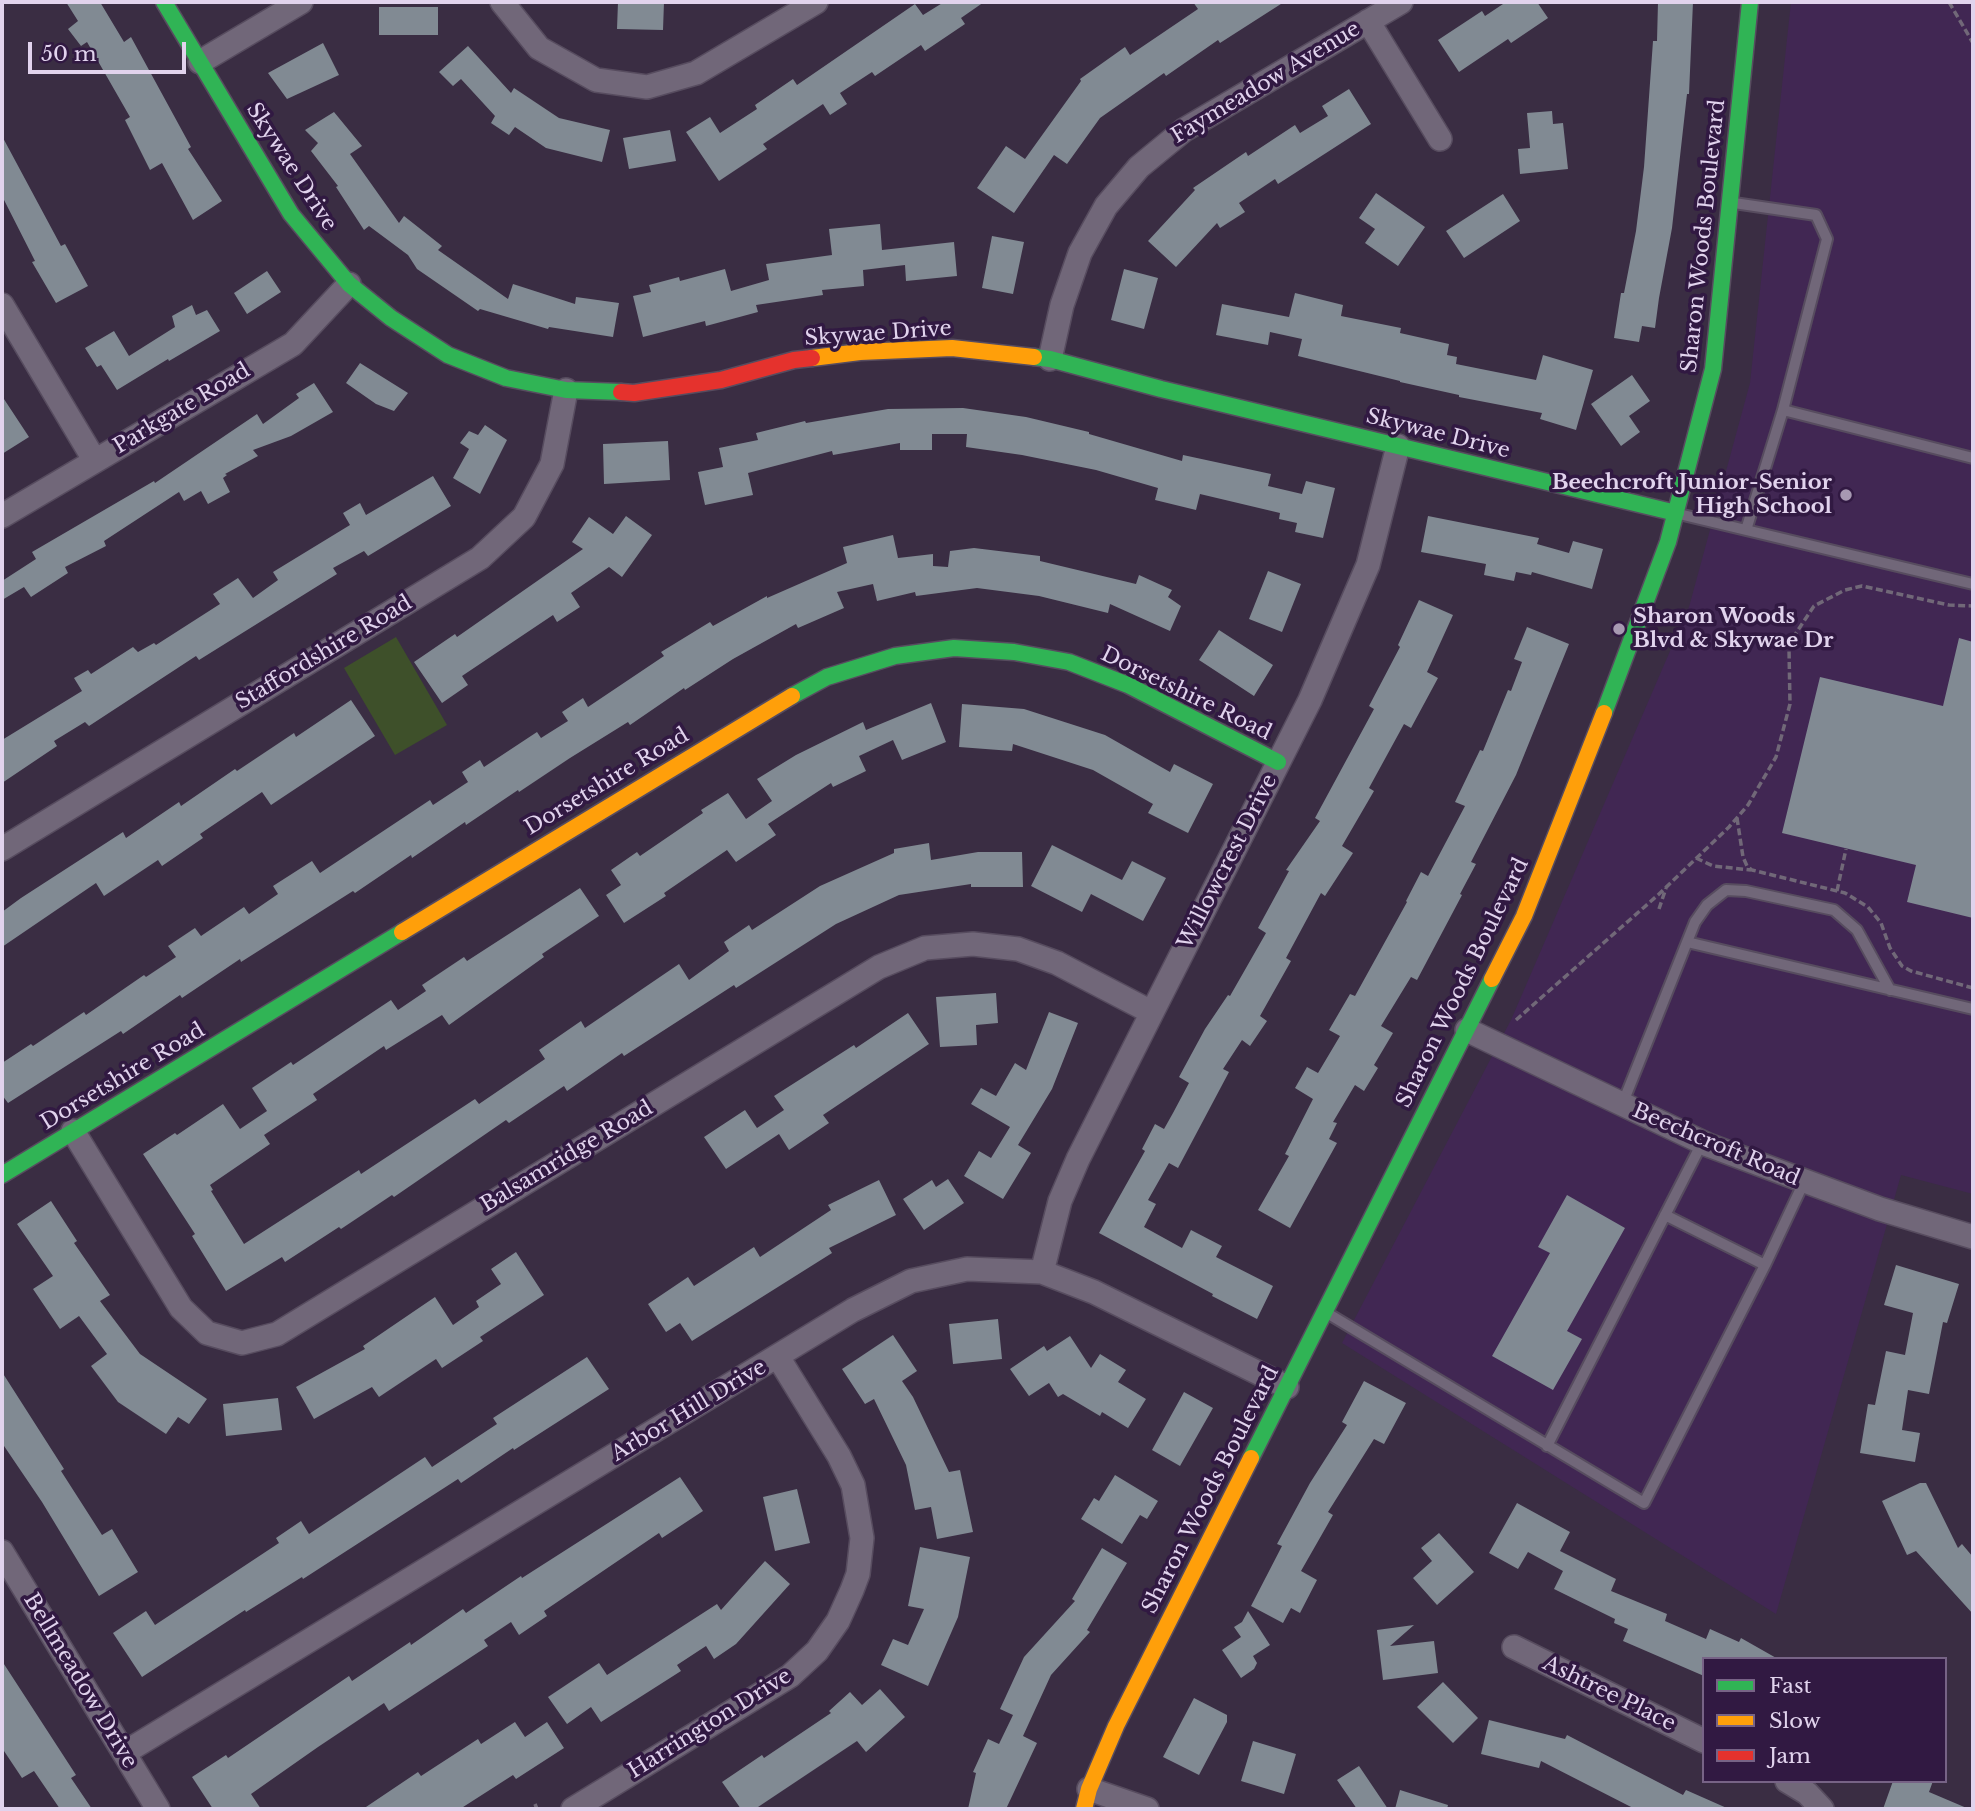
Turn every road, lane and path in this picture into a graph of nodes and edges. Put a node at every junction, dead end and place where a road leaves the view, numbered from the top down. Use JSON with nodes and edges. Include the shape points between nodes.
{"nodes":[{"id":1,"x":164,"y":2,"type":"edge"},
{"id":2,"x":301,"y":2,"type":"edge"},
{"id":3,"x":502,"y":2,"type":"edge"},
{"id":4,"x":816,"y":2,"type":"edge"},
{"id":5,"x":1401,"y":2,"type":"edge"},
{"id":6,"x":1750,"y":2,"type":"edge"},
{"id":7,"x":1949,"y":2,"type":"edge"},
{"id":8,"x":1368,"y":22,"type":"junction"},
{"id":9,"x":1973,"y":43,"type":"edge"},
{"id":10,"x":201,"y":62,"type":"junction"},
{"id":11,"x":1440,"y":139,"type":"dead end"},
{"id":12,"x":1730,"y":203,"type":"junction"},
{"id":13,"x":349,"y":284,"type":"junction"},
{"id":14,"x":2,"y":305,"type":"edge"},
{"id":15,"x":1050,"y":359,"type":"junction"},
{"id":16,"x":566,"y":390,"type":"junction"},
{"id":17,"x":1783,"y":410,"type":"junction"},
{"id":18,"x":1398,"y":446,"type":"junction"},
{"id":19,"x":1973,"y":457,"type":"edge"},
{"id":20,"x":95,"y":461,"type":"junction"},
{"id":21,"x":1676,"y":513,"type":"junction"},
{"id":22,"x":2,"y":516,"type":"edge"},
{"id":23,"x":1746,"y":530,"type":"junction"},
{"id":24,"x":1973,"y":584,"type":"edge"},
{"id":25,"x":1973,"y":606,"type":"edge"},
{"id":26,"x":1278,"y":762,"type":"junction"},
{"id":27,"x":2,"y":849,"type":"edge"},
{"id":28,"x":1846,"y":849,"type":"dead end"},
{"id":29,"x":1696,"y":858,"type":"junction"},
{"id":30,"x":1752,"y":870,"type":"dead end"},
{"id":31,"x":1667,"y":886,"type":"junction"},
{"id":32,"x":1837,"y":891,"type":"dead end"},
{"id":33,"x":1659,"y":909,"type":"dead end"},
{"id":34,"x":1687,"y":942,"type":"junction"},
{"id":35,"x":1890,"y":990,"type":"junction"},
{"id":36,"x":1973,"y":1009,"type":"edge"},
{"id":37,"x":1151,"y":1012,"type":"junction"},
{"id":38,"x":1516,"y":1029,"type":"dead end"},
{"id":39,"x":1467,"y":1030,"type":"junction"},
{"id":40,"x":1622,"y":1105,"type":"junction"},
{"id":41,"x":73,"y":1131,"type":"junction"},
{"id":42,"x":1702,"y":1143,"type":"junction"},
{"id":43,"x":2,"y":1175,"type":"edge"},
{"id":44,"x":1804,"y":1182,"type":"junction"},
{"id":45,"x":1665,"y":1215,"type":"junction"},
{"id":46,"x":1973,"y":1237,"type":"edge"},
{"id":47,"x":1766,"y":1265,"type":"junction"},
{"id":48,"x":1042,"y":1272,"type":"junction"},
{"id":49,"x":1324,"y":1311,"type":"junction"},
{"id":50,"x":778,"y":1357,"type":"junction"},
{"id":51,"x":1287,"y":1387,"type":"junction"},
{"id":52,"x":1547,"y":1446,"type":"junction"},
{"id":53,"x":2,"y":1552,"type":"edge"},
{"id":54,"x":1514,"y":1647,"type":"dead end"},
{"id":55,"x":1702,"y":1740,"type":"edge"},
{"id":56,"x":124,"y":1753,"type":"junction"},
{"id":57,"x":1790,"y":1783,"type":"edge"},
{"id":58,"x":1086,"y":1799,"type":"edge"},
{"id":59,"x":535,"y":1804,"type":"dead end"},
{"id":60,"x":158,"y":1809,"type":"edge"},
{"id":61,"x":537,"y":1809,"type":"edge"},
{"id":62,"x":573,"y":1809,"type":"edge"},
{"id":63,"x":1147,"y":1809,"type":"edge"},
{"id":64,"x":1822,"y":1809,"type":"edge"}],
"edges":[{"from":1,"to":10,"type":"street","name":"Skywae Drive"},
{"from":2,"to":10,"type":"street"},
{"from":3,"to":4,"type":"street","via":[[539,48],[596,80],[647,87],[696,73]]},
{"from":5,"to":8,"type":"street","name":"Faymeadow Avenue"},
{"from":6,"to":12,"type":"street","name":"Sharon Woods Boulevard"},
{"from":7,"to":9,"type":"path"},
{"from":8,"to":11,"type":"street"},
{"from":8,"to":15,"type":"street","name":"Faymeadow Avenue","via":[[1184,130],[1139,167],[1105,206],[1080,253]]},
{"from":10,"to":13,"type":"street","name":"Skywae Drive","via":[[291,214]]},
{"from":12,"to":17,"type":"lane","via":[[1816,215],[1827,239]]},
{"from":12,"to":21,"type":"street","name":"Sharon Woods Boulevard","via":[[1713,369]]},
{"from":13,"to":16,"type":"street","name":"Skywae Drive","via":[[448,355],[506,378]]},
{"from":13,"to":20,"type":"street","name":"Parkgate Road","via":[[293,344]]},
{"from":14,"to":20,"type":"street"},
{"from":15,"to":16,"type":"street","name":"Skywae Drive","via":[[951,348],[860,352],[794,360],[721,380],[634,393]]},
{"from":15,"to":18,"type":"street","name":"Skywae Drive"},
{"from":16,"to":27,"type":"street","name":"Staffordshire Road","via":[[552,464],[524,517],[480,558]]},
{"from":17,"to":19,"type":"lane"},
{"from":17,"to":23,"type":"lane"},
{"from":18,"to":21,"type":"street","name":"Skywae Drive"},
{"from":18,"to":26,"type":"street","name":"Willowcrest Drive","via":[[1368,565]]},
{"from":20,"to":22,"type":"street","name":"Parkgate Road"},
{"from":21,"to":23,"type":"lane"},
{"from":21,"to":39,"type":"street","name":"Sharon Woods Boulevard","via":[[1636,632],[1524,916]]},
{"from":23,"to":24,"type":"lane"},
{"from":25,"to":29,"type":"path","via":[[1862,586],[1814,606],[1789,649],[1790,705],[1776,757],[1748,805]]},
{"from":26,"to":37,"type":"street","name":"Willowcrest Drive"},
{"from":26,"to":41,"type":"street","name":"Dorsetshire Road","via":[[1128,685],[1069,662],[954,648],[895,656],[827,677],[763,712]]},
{"from":28,"to":32,"type":"path"},
{"from":29,"to":30,"type":"path","via":[[1713,866]]},
{"from":29,"to":31,"type":"path"},
{"from":31,"to":33,"type":"path"},
{"from":31,"to":38,"type":"path","via":[[1517,1020]]},
{"from":34,"to":35,"type":"lane"},
{"from":34,"to":35,"type":"lane","via":[[1707,905],[1726,890],[1834,910],[1857,930]]},
{"from":34,"to":40,"type":"lane"},
{"from":35,"to":36,"type":"lane"},
{"from":37,"to":41,"type":"street","name":"Balsamridge Road","via":[[1057,963],[1018,949],[973,944],[925,948],[879,967],[277,1334],[242,1343],[207,1333],[181,1308]]},
{"from":37,"to":48,"type":"street","name":"Willowcrest Drive","via":[[1060,1201]]},
{"from":39,"to":40,"type":"street","name":"Beechcroft Road"},
{"from":39,"to":49,"type":"street","name":"Sharon Woods Boulevard"},
{"from":40,"to":42,"type":"street","name":"Beechcroft Road"},
{"from":41,"to":43,"type":"street","name":"Dorsetshire Road"},
{"from":42,"to":44,"type":"street","name":"Beechcroft Road"},
{"from":42,"to":45,"type":"lane"},
{"from":44,"to":46,"type":"street","name":"Beechcroft Road"},
{"from":44,"to":47,"type":"lane"},
{"from":45,"to":47,"type":"lane"},
{"from":45,"to":52,"type":"lane"},
{"from":47,"to":52,"type":"lane","via":[[1644,1503]]},
{"from":48,"to":50,"type":"street","name":"Arbor Hill Drive","via":[[967,1269],[911,1281],[853,1310]]},
{"from":48,"to":51,"type":"street","name":"Arbor Hill Drive","via":[[1094,1292]]},
{"from":49,"to":51,"type":"street","name":"Sharon Woods Boulevard"},
{"from":49,"to":52,"type":"lane"},
{"from":50,"to":56,"type":"street","name":"Arbor Hill Drive"},
{"from":50,"to":62,"type":"street","name":"Harrington Drive","via":[[853,1485],[862,1538],[858,1574],[838,1621],[817,1651],[790,1676]]},
{"from":51,"to":58,"type":"street","name":"Sharon Woods Boulevard","via":[[1116,1726]]},
{"from":53,"to":56,"type":"street","name":"Bellmeadow Drive"},
{"from":54,"to":55,"type":"street","name":"Ashtree Place"},
{"from":56,"to":60,"type":"street","name":"Bellmeadow Drive"},
{"from":57,"to":64,"type":"street"},
{"from":58,"to":63,"type":"street"},
{"from":59,"to":61,"type":"path"}]}
